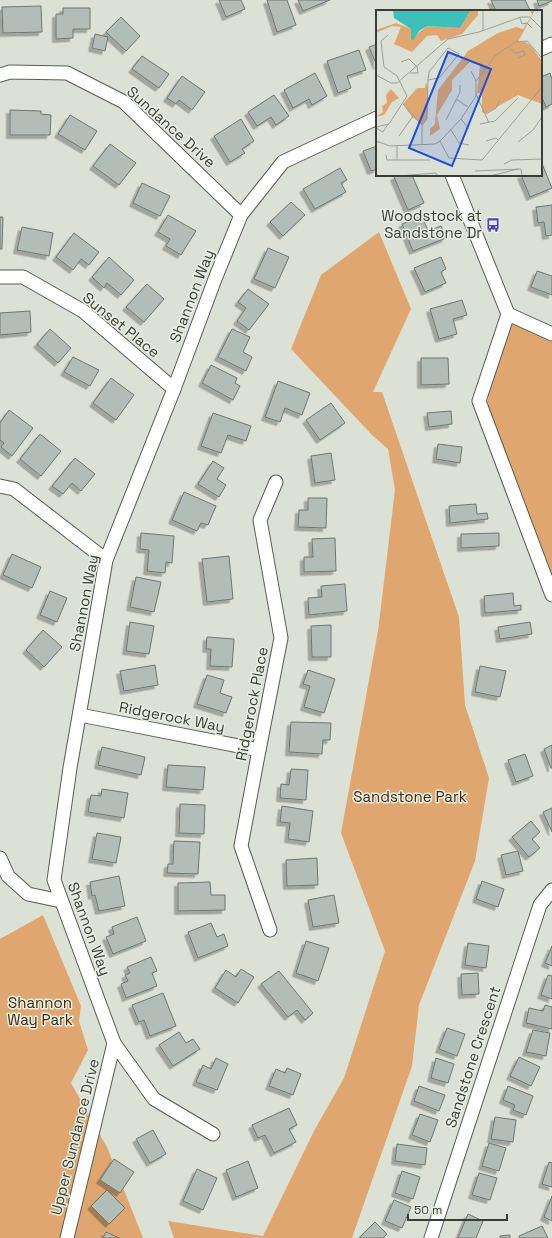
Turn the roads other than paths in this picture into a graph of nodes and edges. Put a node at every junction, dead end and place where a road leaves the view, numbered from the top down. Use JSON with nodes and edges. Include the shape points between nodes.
{"nodes":[{"id":1,"x":552,"y":44,"type":"edge"},
{"id":2,"x":542,"y":49,"type":"edge"},
{"id":3,"x":0,"y":75,"type":"edge"},
{"id":4,"x":376,"y":118,"type":"edge"},
{"id":5,"x":452,"y":176,"type":"edge"},
{"id":6,"x":241,"y":215,"type":"junction"},
{"id":7,"x":0,"y":277,"type":"edge"},
{"id":8,"x":508,"y":314,"type":"junction"},
{"id":9,"x":552,"y":334,"type":"edge"},
{"id":10,"x":174,"y":389,"type":"junction"},
{"id":11,"x":276,"y":482,"type":"dead end"},
{"id":12,"x":0,"y":486,"type":"edge"},
{"id":13,"x":106,"y":560,"type":"junction"},
{"id":14,"x":552,"y":595,"type":"edge"},
{"id":15,"x":80,"y":715,"type":"junction"},
{"id":16,"x":258,"y":750,"type":"junction"},
{"id":17,"x":0,"y":858,"type":"edge"},
{"id":18,"x":552,"y":890,"type":"edge"},
{"id":19,"x":61,"y":901,"type":"junction"},
{"id":20,"x":270,"y":930,"type":"dead end"},
{"id":21,"x":114,"y":1044,"type":"junction"},
{"id":22,"x":213,"y":1134,"type":"dead end"},
{"id":23,"x":67,"y":1238,"type":"edge"},
{"id":24,"x":431,"y":1238,"type":"edge"}],
"edges":[{"from":1,"to":2,"type":"street"},
{"from":3,"to":6,"type":"street","name":"Sundance Drive","via":[[10,72],[67,73],[124,102]]},
{"from":4,"to":6,"type":"street","name":"Shannon Way","via":[[283,162]]},
{"from":5,"to":8,"type":"street"},
{"from":6,"to":10,"type":"street","name":"Shannon Way"},
{"from":7,"to":10,"type":"street","name":"Sunset Place","via":[[23,277],[83,311]]},
{"from":8,"to":9,"type":"street"},
{"from":8,"to":14,"type":"street","via":[[479,401]]},
{"from":10,"to":13,"type":"street","name":"Shannon Way"},
{"from":11,"to":16,"type":"street","name":"Ridgerock Place","via":[[260,520],[281,638]]},
{"from":12,"to":13,"type":"street","via":[[14,489]]},
{"from":13,"to":15,"type":"street","name":"Shannon Way"},
{"from":15,"to":16,"type":"street","name":"Ridgerock Way"},
{"from":15,"to":19,"type":"street","name":"Shannon Way","via":[[54,880]]},
{"from":16,"to":20,"type":"street","name":"Ridgerock Place","via":[[241,846]]},
{"from":17,"to":19,"type":"street","via":[[8,876],[28,894]]},
{"from":18,"to":24,"type":"street","name":"Sandstone Crescent","via":[[540,904]]},
{"from":19,"to":21,"type":"street","name":"Shannon Way"},
{"from":21,"to":22,"type":"street","name":"Shannon Way","via":[[154,1099]]},
{"from":21,"to":23,"type":"street","name":"Upper Sundance Drive"}]}
